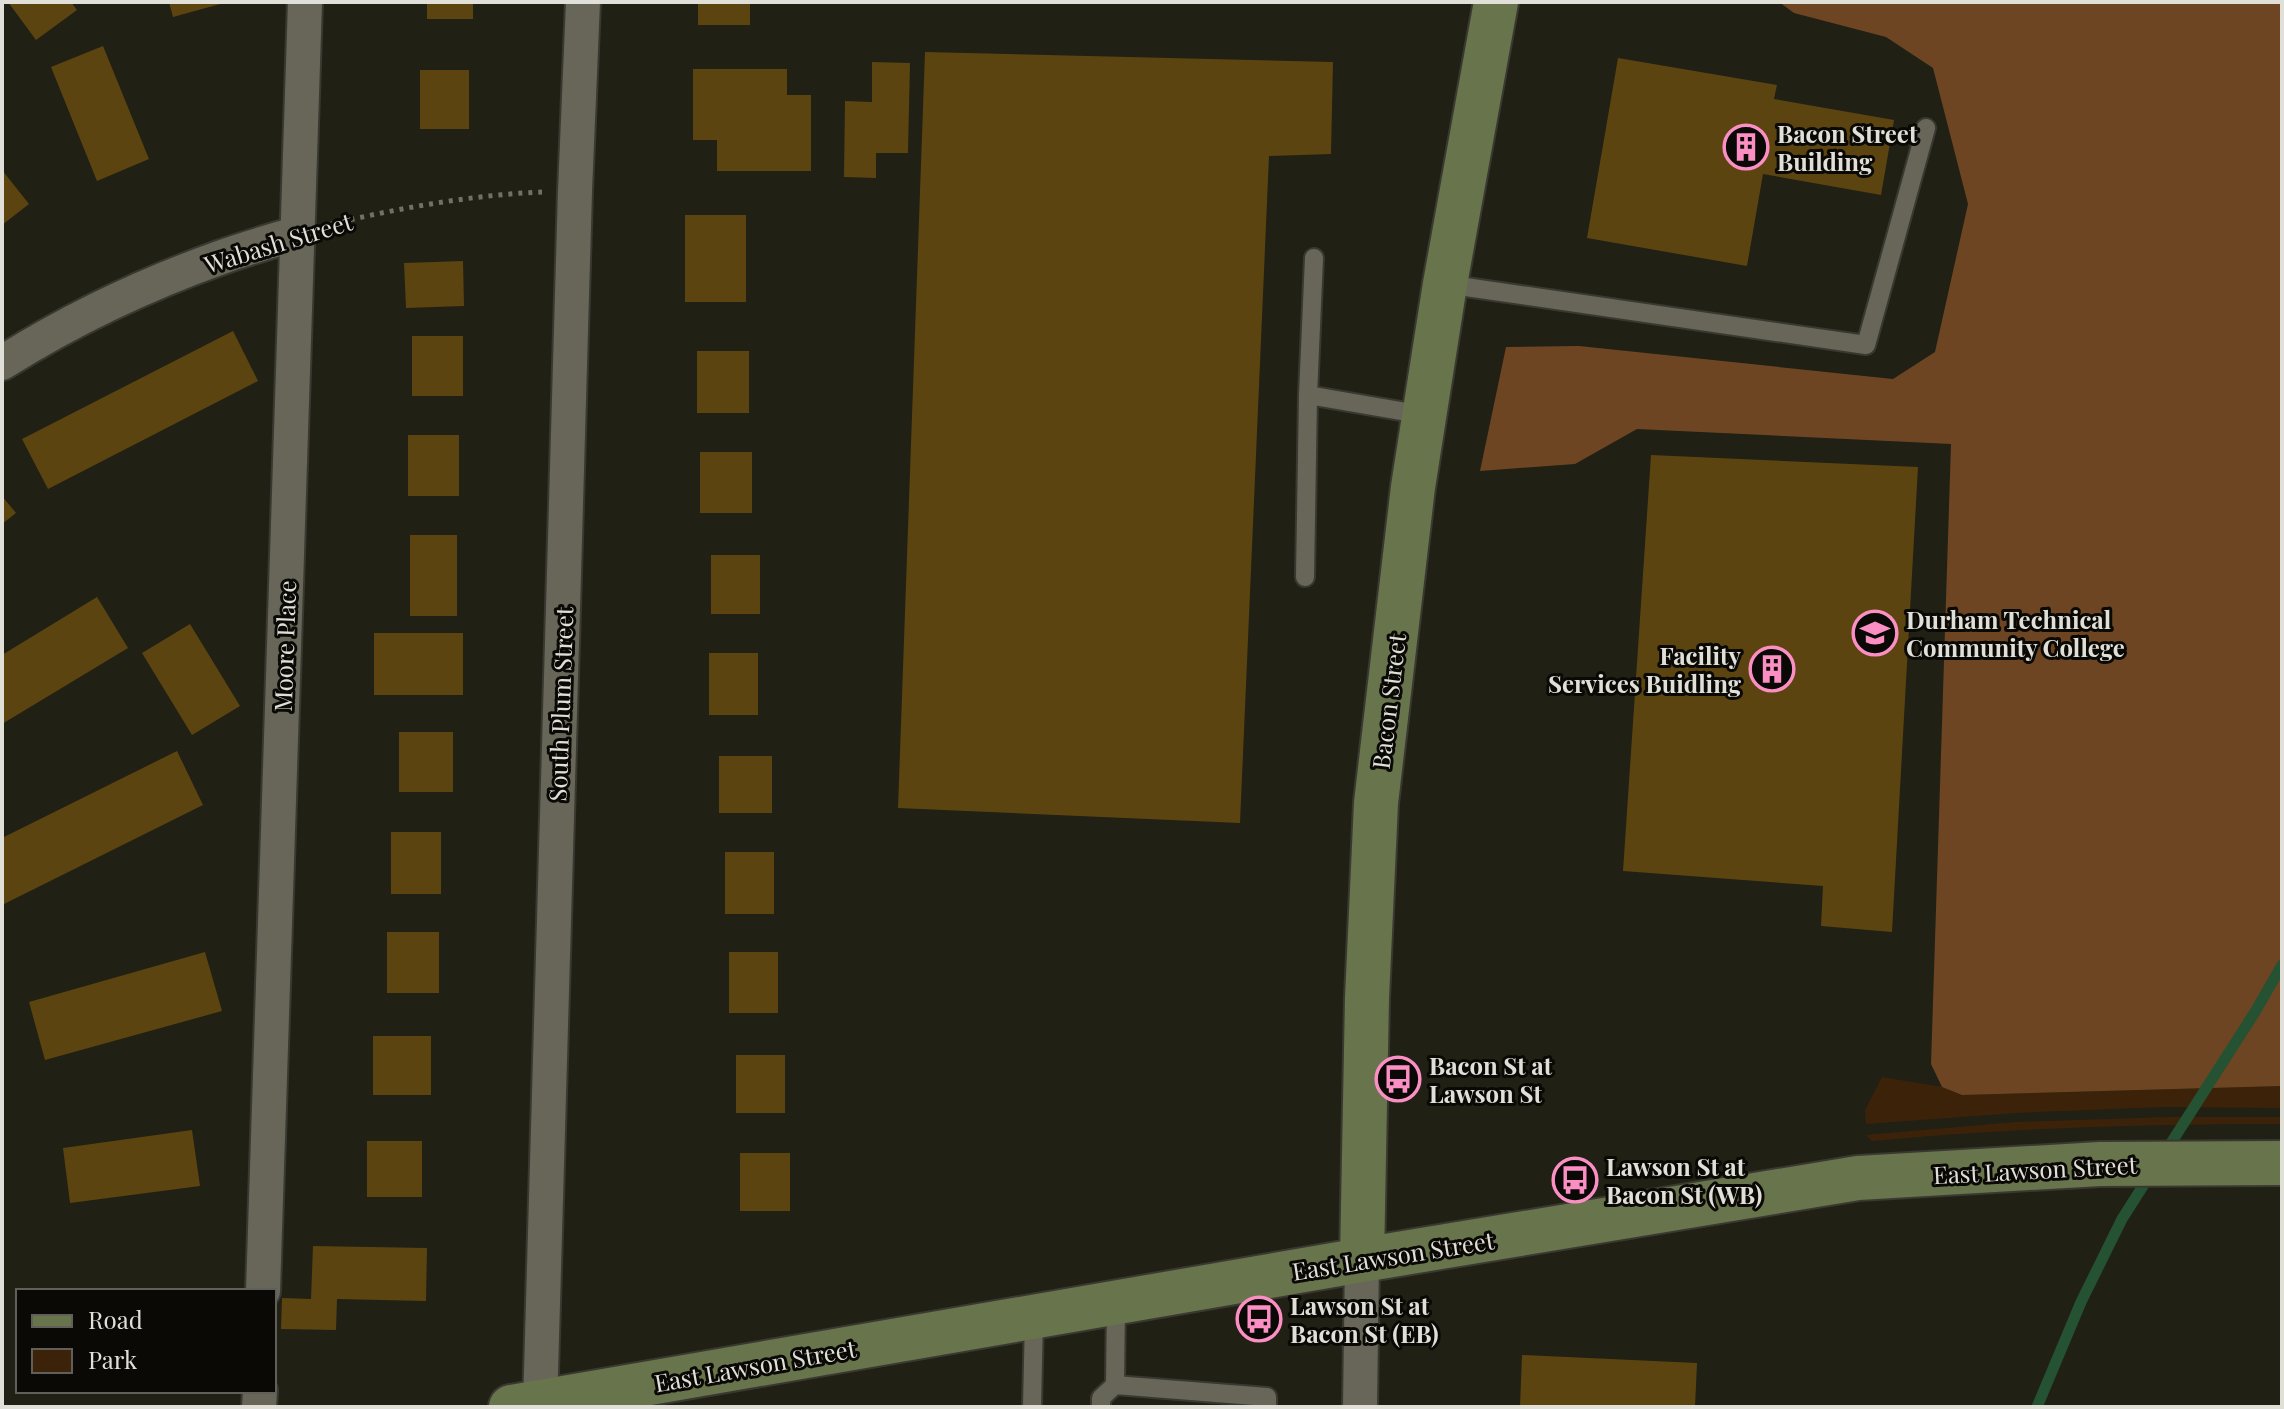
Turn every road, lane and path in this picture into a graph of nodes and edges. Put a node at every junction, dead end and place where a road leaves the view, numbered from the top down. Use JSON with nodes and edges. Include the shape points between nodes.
{"nodes":[{"id":1,"x":305,"y":2,"type":"edge"},
{"id":2,"x":583,"y":2,"type":"edge"},
{"id":3,"x":1496,"y":2,"type":"edge"},
{"id":4,"x":1926,"y":128,"type":"dead end"},
{"id":5,"x":575,"y":191,"type":"junction"},
{"id":6,"x":298,"y":233,"type":"junction"},
{"id":7,"x":1314,"y":258,"type":"dead end"},
{"id":8,"x":1445,"y":284,"type":"junction"},
{"id":9,"x":2,"y":363,"type":"edge"},
{"id":10,"x":1308,"y":395,"type":"junction"},
{"id":11,"x":1424,"y":415,"type":"junction"},
{"id":12,"x":1305,"y":577,"type":"dead end"},
{"id":13,"x":2282,"y":1163,"type":"edge"},
{"id":14,"x":1362,"y":1260,"type":"junction"},
{"id":15,"x":263,"y":1289,"type":"edge"},
{"id":16,"x":1116,"y":1302,"type":"junction"},
{"id":17,"x":1034,"y":1316,"type":"junction"},
{"id":18,"x":1115,"y":1385,"type":"junction"},
{"id":19,"x":1152,"y":1398,"type":"edge"},
{"id":20,"x":1199,"y":1399,"type":"edge"},
{"id":21,"x":530,"y":1405,"type":"edge"},
{"id":22,"x":1032,"y":1407,"type":"edge"},
{"id":23,"x":1101,"y":1407,"type":"edge"},
{"id":24,"x":1267,"y":1407,"type":"edge"},
{"id":25,"x":1360,"y":1407,"type":"edge"}],
"edges":[{"from":1,"to":6,"type":"street","name":"Moore Place"},
{"from":2,"to":5,"type":"street","name":"South Plum Street"},
{"from":3,"to":8,"type":"street","name":"Bacon Street"},
{"from":4,"to":8,"type":"lane","via":[[1866,345]]},
{"from":5,"to":6,"type":"path","name":"Wabash Street","via":[[511,193],[392,210]]},
{"from":5,"to":21,"type":"street","name":"South Plum Street"},
{"from":6,"to":9,"type":"street","name":"Wabash Street","via":[[170,278]]},
{"from":6,"to":15,"type":"street","name":"Moore Place"},
{"from":7,"to":10,"type":"lane"},
{"from":8,"to":11,"type":"street","name":"Bacon Street"},
{"from":10,"to":11,"type":"lane"},
{"from":10,"to":12,"type":"lane"},
{"from":11,"to":14,"type":"street","name":"Bacon Street","via":[[1376,803]]},
{"from":13,"to":14,"type":"street","name":"East Lawson Street","via":[[2100,1164],[1858,1178]]},
{"from":14,"to":16,"type":"street","name":"East Lawson Street"},
{"from":14,"to":25,"type":"street","name":"Bacon Street"},
{"from":16,"to":17,"type":"street","name":"East Lawson Street"},
{"from":16,"to":18,"type":"lane"},
{"from":17,"to":21,"type":"street","name":"East Lawson Street"},
{"from":17,"to":22,"type":"lane"},
{"from":18,"to":19,"type":"lane"},
{"from":18,"to":23,"type":"lane","via":[[1101,1398]]},
{"from":19,"to":20,"type":"lane"},
{"from":20,"to":24,"type":"lane","via":[[1267,1397]]}]}
